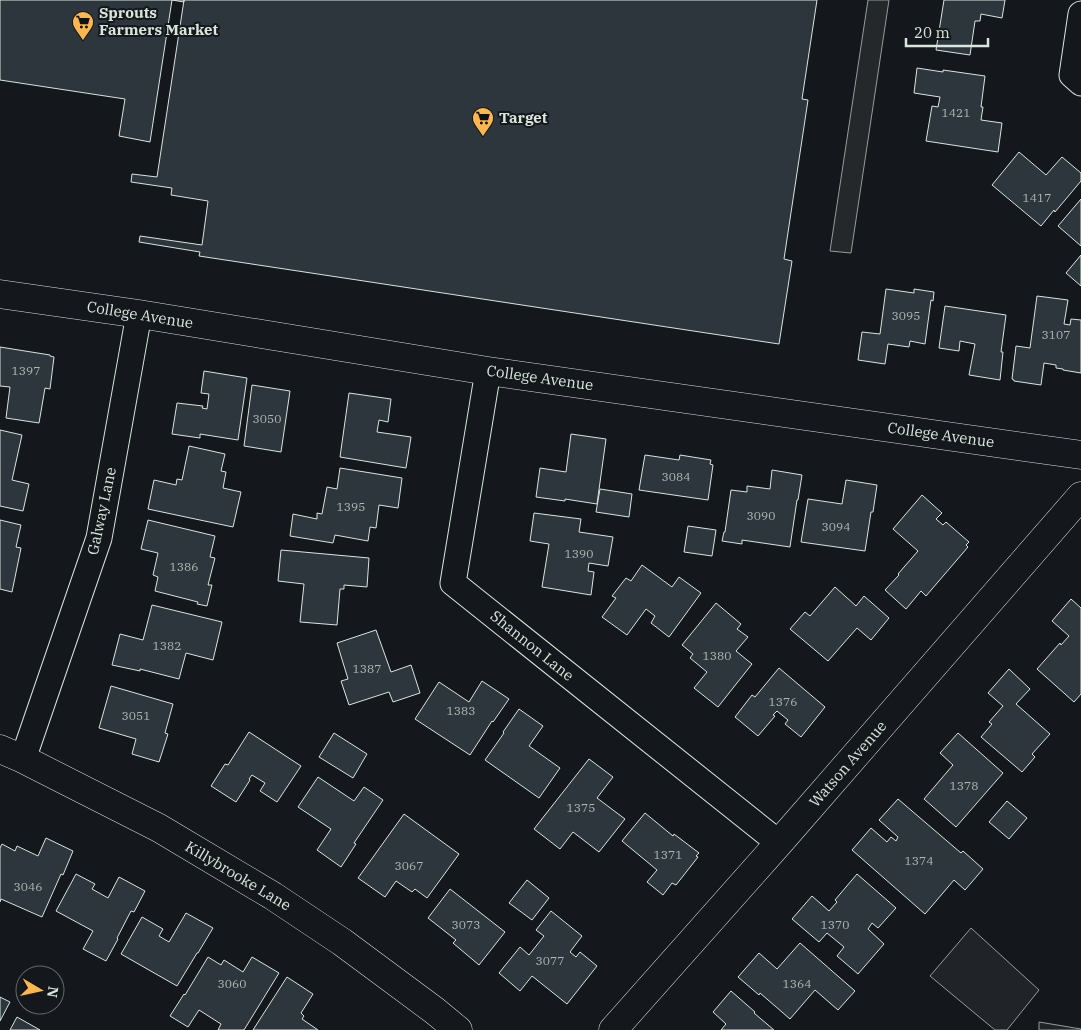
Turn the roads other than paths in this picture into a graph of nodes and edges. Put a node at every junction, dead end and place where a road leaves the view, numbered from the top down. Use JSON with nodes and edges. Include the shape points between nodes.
{"nodes":[{"id":1,"x":1081,"y":14,"type":"edge"},
{"id":2,"x":1081,"y":83,"type":"edge"},
{"id":3,"x":0,"y":294,"type":"edge"},
{"id":4,"x":139,"y":314,"type":"junction"},
{"id":5,"x":488,"y":371,"type":"junction"},
{"id":6,"x":1081,"y":455,"type":"edge"},
{"id":7,"x":1081,"y":496,"type":"edge"},
{"id":8,"x":12,"y":754,"type":"edge"},
{"id":9,"x":779,"y":843,"type":"junction"},
{"id":10,"x":458,"y":1030,"type":"edge"},
{"id":11,"x":612,"y":1030,"type":"edge"}],
"edges":[{"from":1,"to":2,"type":"street","via":[[1072,75]]},
{"from":3,"to":4,"type":"street","name":"College Avenue"},
{"from":4,"to":5,"type":"street","name":"College Avenue"},
{"from":4,"to":8,"type":"street","name":"Galway Lane","via":[[99,538]]},
{"from":5,"to":6,"type":"street","name":"College Avenue"},
{"from":5,"to":9,"type":"street","name":"Shannon Lane","via":[[453,583]]},
{"from":7,"to":9,"type":"street","name":"Watson Avenue"},
{"from":8,"to":10,"type":"street","name":"Killybrooke Lane","via":[[159,828],[274,896],[342,942]]},
{"from":9,"to":11,"type":"street","name":"Watson Avenue"}]}
